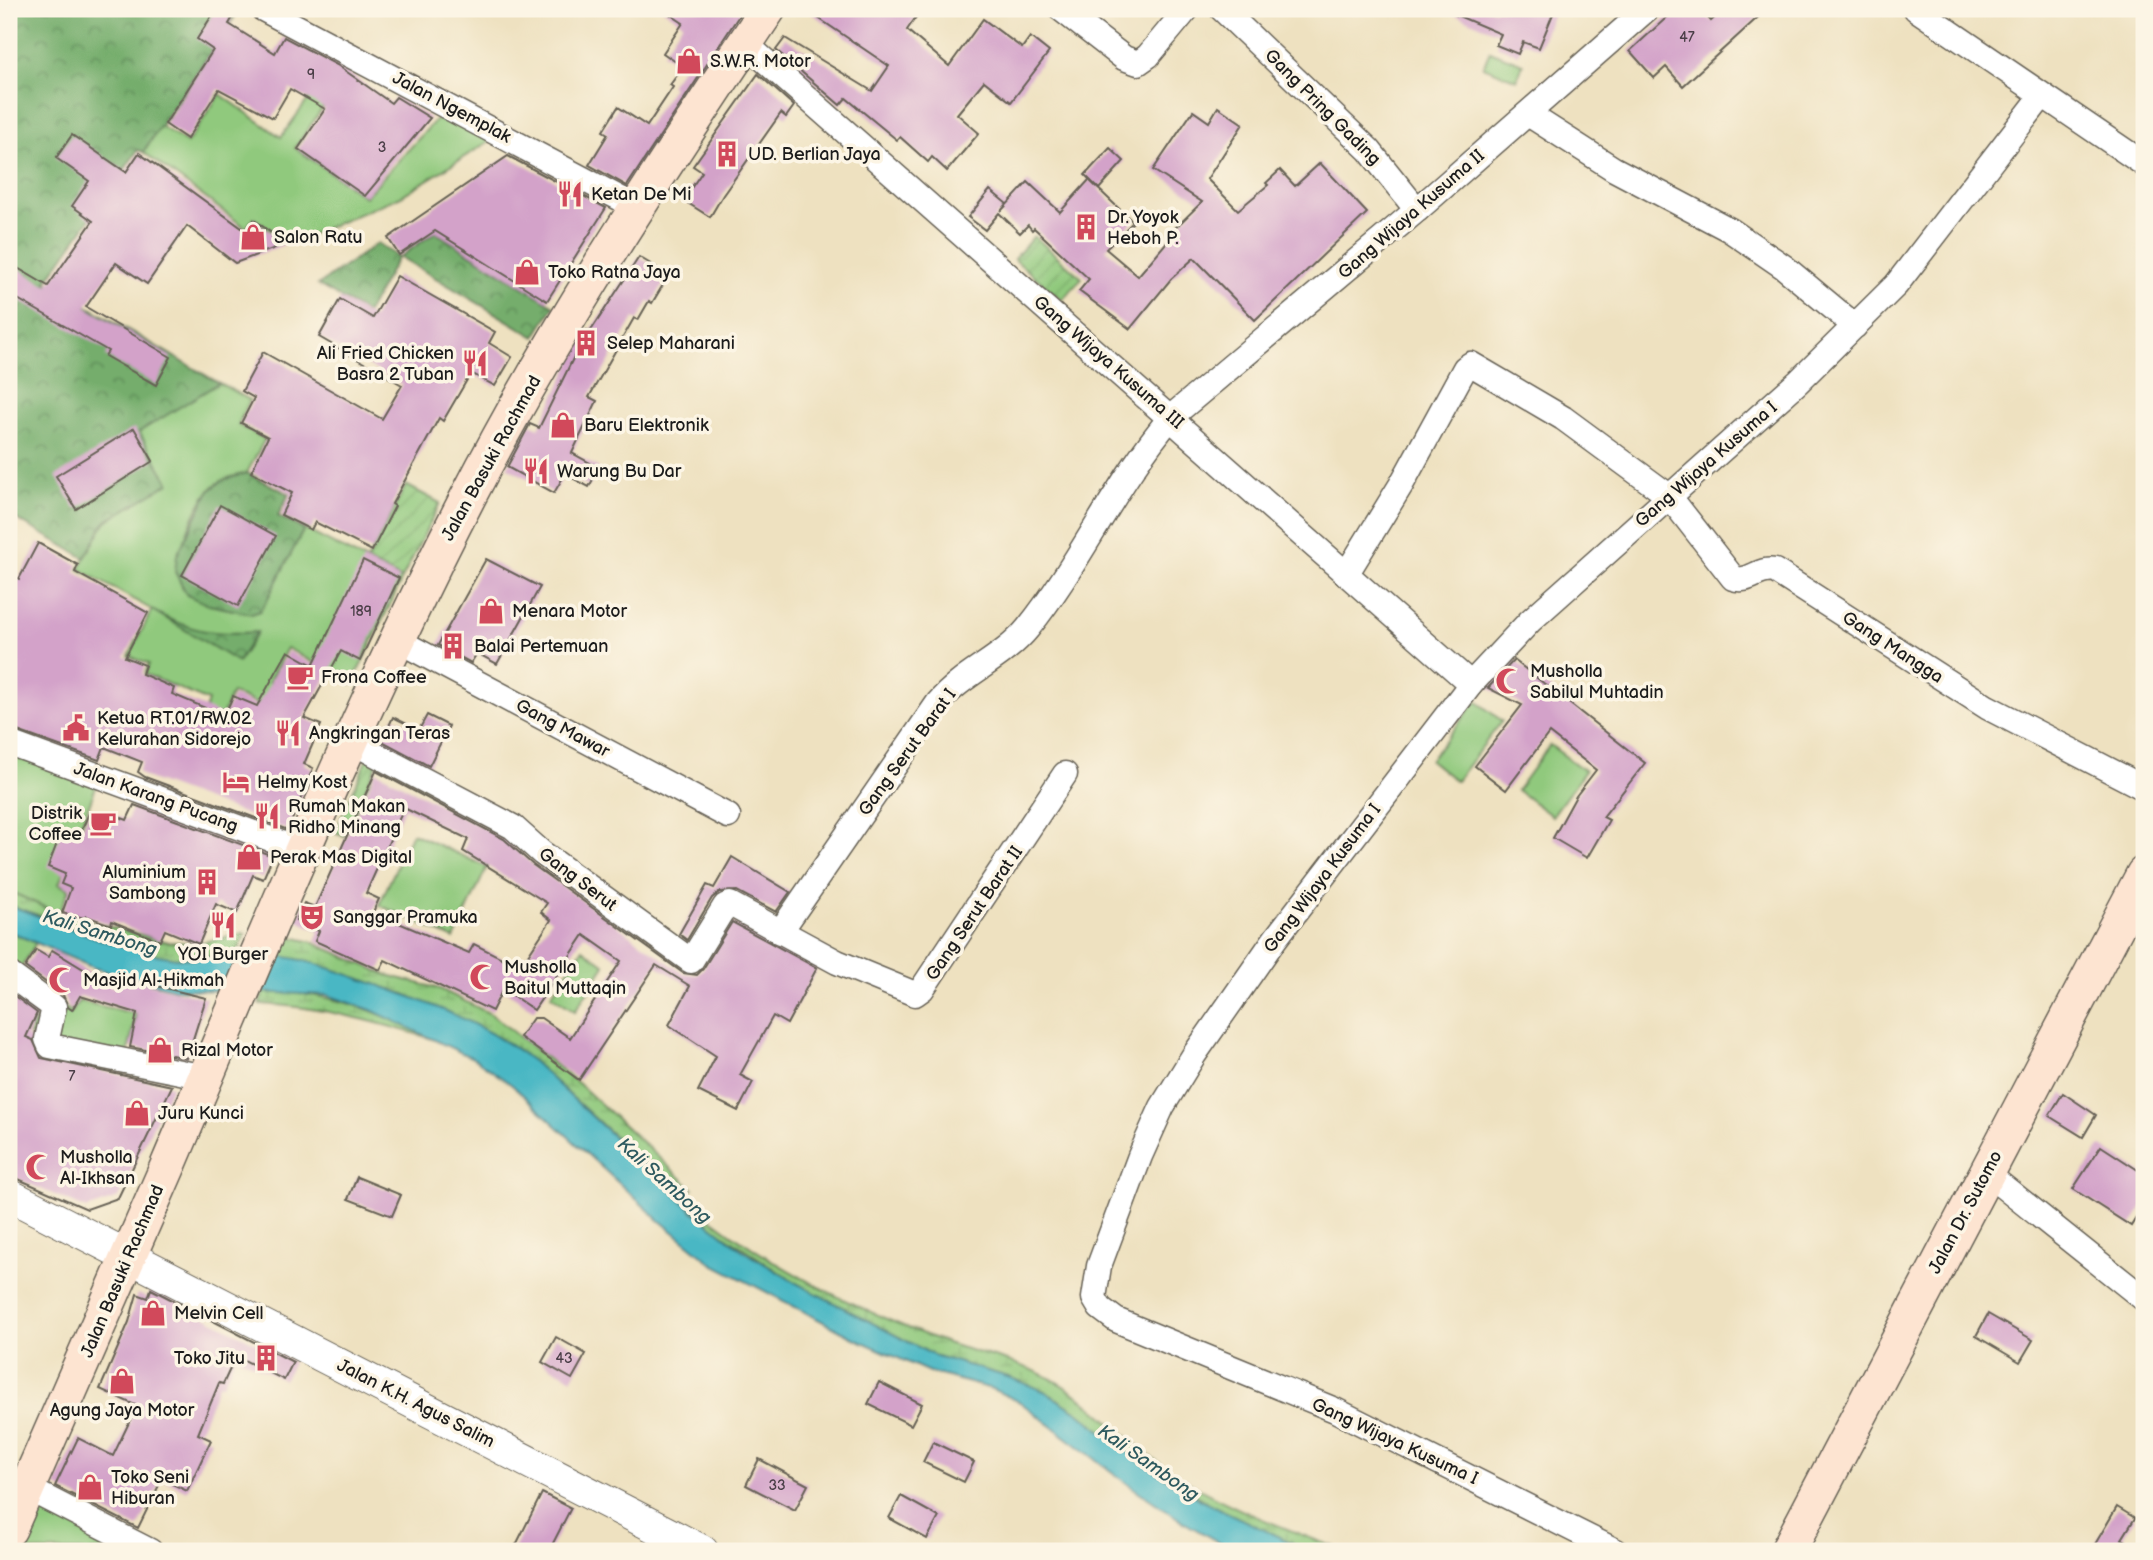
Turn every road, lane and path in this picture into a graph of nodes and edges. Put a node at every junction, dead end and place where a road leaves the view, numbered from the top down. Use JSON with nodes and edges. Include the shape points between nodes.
{"nodes":[{"id":1,"x":263,"y":9,"type":"edge"},
{"id":2,"x":1061,"y":9,"type":"edge"},
{"id":3,"x":1187,"y":9,"type":"edge"},
{"id":4,"x":1222,"y":9,"type":"edge"},
{"id":5,"x":1647,"y":9,"type":"edge"},
{"id":6,"x":1916,"y":9,"type":"edge"},
{"id":7,"x":765,"y":10,"type":"edge"},
{"id":8,"x":745,"y":43,"type":"junction"},
{"id":9,"x":2042,"y":96,"type":"junction"},
{"id":10,"x":1528,"y":114,"type":"junction"},
{"id":11,"x":2144,"y":164,"type":"edge"},
{"id":12,"x":638,"y":208,"type":"junction"},
{"id":13,"x":1418,"y":210,"type":"junction"},
{"id":14,"x":1855,"y":326,"type":"junction"},
{"id":15,"x":1171,"y":417,"type":"junction"},
{"id":16,"x":1669,"y":496,"type":"junction"},
{"id":17,"x":1347,"y":573,"type":"junction"},
{"id":18,"x":397,"y":640,"type":"junction"},
{"id":19,"x":1471,"y":684,"type":"junction"},
{"id":20,"x":352,"y":742,"type":"junction"},
{"id":21,"x":9,"y":743,"type":"edge"},
{"id":22,"x":1065,"y":774,"type":"dead end"},
{"id":23,"x":2144,"y":788,"type":"edge"},
{"id":24,"x":728,"y":816,"type":"dead end"},
{"id":25,"x":303,"y":851,"type":"junction"},
{"id":26,"x":2144,"y":874,"type":"edge"},
{"id":27,"x":780,"y":932,"type":"junction"},
{"id":28,"x":9,"y":974,"type":"edge"},
{"id":29,"x":205,"y":1077,"type":"junction"},
{"id":30,"x":1985,"y":1172,"type":"junction"},
{"id":31,"x":9,"y":1195,"type":"edge"},
{"id":32,"x":130,"y":1255,"type":"junction"},
{"id":33,"x":2144,"y":1299,"type":"edge"},
{"id":34,"x":27,"y":1488,"type":"junction"},
{"id":35,"x":9,"y":1529,"type":"edge"},
{"id":36,"x":150,"y":1551,"type":"edge"},
{"id":37,"x":702,"y":1551,"type":"edge"},
{"id":38,"x":1616,"y":1551,"type":"edge"},
{"id":39,"x":1788,"y":1551,"type":"edge"}],
"edges":[{"from":1,"to":12,"type":"street","name":"Jalan Ngemplak"},
{"from":2,"to":3,"type":"street","via":[[1124,58],[1138,63],[1149,57]]},
{"from":4,"to":13,"type":"street","name":"Gang Pring Gading","via":[[1368,149]]},
{"from":5,"to":10,"type":"street","name":"Gang Wijaya Kusuma II"},
{"from":6,"to":9,"type":"street"},
{"from":7,"to":8,"type":"main road","name":"Jalan Basuki Rachmad"},
{"from":8,"to":12,"type":"main road","name":"Jalan Basuki Rachmad"},
{"from":8,"to":15,"type":"street","name":"Gang Wijaya Kusuma III"},
{"from":9,"to":11,"type":"street"},
{"from":9,"to":14,"type":"street","name":"Gang Wijaya Kusuma I","via":[[1912,266]]},
{"from":10,"to":13,"type":"street","name":"Gang Wijaya Kusuma II"},
{"from":10,"to":14,"type":"street","via":[[1614,169],[1730,230],[1784,267]]},
{"from":12,"to":18,"type":"main road","name":"Jalan Basuki Rachmad","via":[[504,430]]},
{"from":13,"to":15,"type":"street","name":"Gang Wijaya Kusuma II"},
{"from":14,"to":16,"type":"street","name":"Gang Wijaya Kusuma I","via":[[1798,383]]},
{"from":15,"to":17,"type":"street","name":"Gang Wijaya Kusuma III"},
{"from":15,"to":27,"type":"street","name":"Gang Serut Barat I","via":[[1138,459],[1034,620],[1013,644],[952,687],[938,703]]},
{"from":16,"to":17,"type":"street","via":[[1563,418],[1469,364]]},
{"from":16,"to":19,"type":"street","name":"Gang Wijaya Kusuma I","via":[[1530,621]]},
{"from":16,"to":23,"type":"street","name":"Gang Mangga","via":[[1733,578],[1743,580],[1773,570],[1987,707]]},
{"from":17,"to":19,"type":"street","name":"Gang Wijaya Kusuma III"},
{"from":18,"to":20,"type":"main road","name":"Jalan Basuki Rachmad"},
{"from":18,"to":24,"type":"street","name":"Gang Mawar"},
{"from":19,"to":38,"type":"street","name":"Gang Wijaya Kusuma I","via":[[1275,939],[1194,1055],[1140,1156],[1107,1244],[1094,1296],[1100,1308],[1116,1320],[1335,1410]]},
{"from":20,"to":25,"type":"main road","name":"Jalan Basuki Rachmad"},
{"from":20,"to":27,"type":"street","name":"Gang Serut","via":[[513,827],[691,961],[728,904]]},
{"from":21,"to":25,"type":"street","name":"Jalan Karang Pucang"},
{"from":22,"to":27,"type":"street","name":"Gang Serut Barat II","via":[[919,993],[880,981]]},
{"from":25,"to":29,"type":"main road","name":"Jalan Basuki Rachmad"},
{"from":26,"to":30,"type":"main road","name":"Jalan Dr. Sutomo"},
{"from":28,"to":29,"type":"street","via":[[54,1007],[47,1039],[50,1046]]},
{"from":29,"to":32,"type":"main road","name":"Jalan Basuki Rachmad"},
{"from":30,"to":33,"type":"street"},
{"from":30,"to":39,"type":"main road","name":"Jalan Dr. Sutomo"},
{"from":31,"to":32,"type":"street","name":"Jalan K.H. Agus Salim"},
{"from":32,"to":34,"type":"main road","name":"Jalan Basuki Rachmad"},
{"from":32,"to":37,"type":"street","name":"Jalan K.H. Agus Salim"},
{"from":34,"to":35,"type":"main road","name":"Jalan Basuki Rachmad"},
{"from":34,"to":36,"type":"street"}]}
